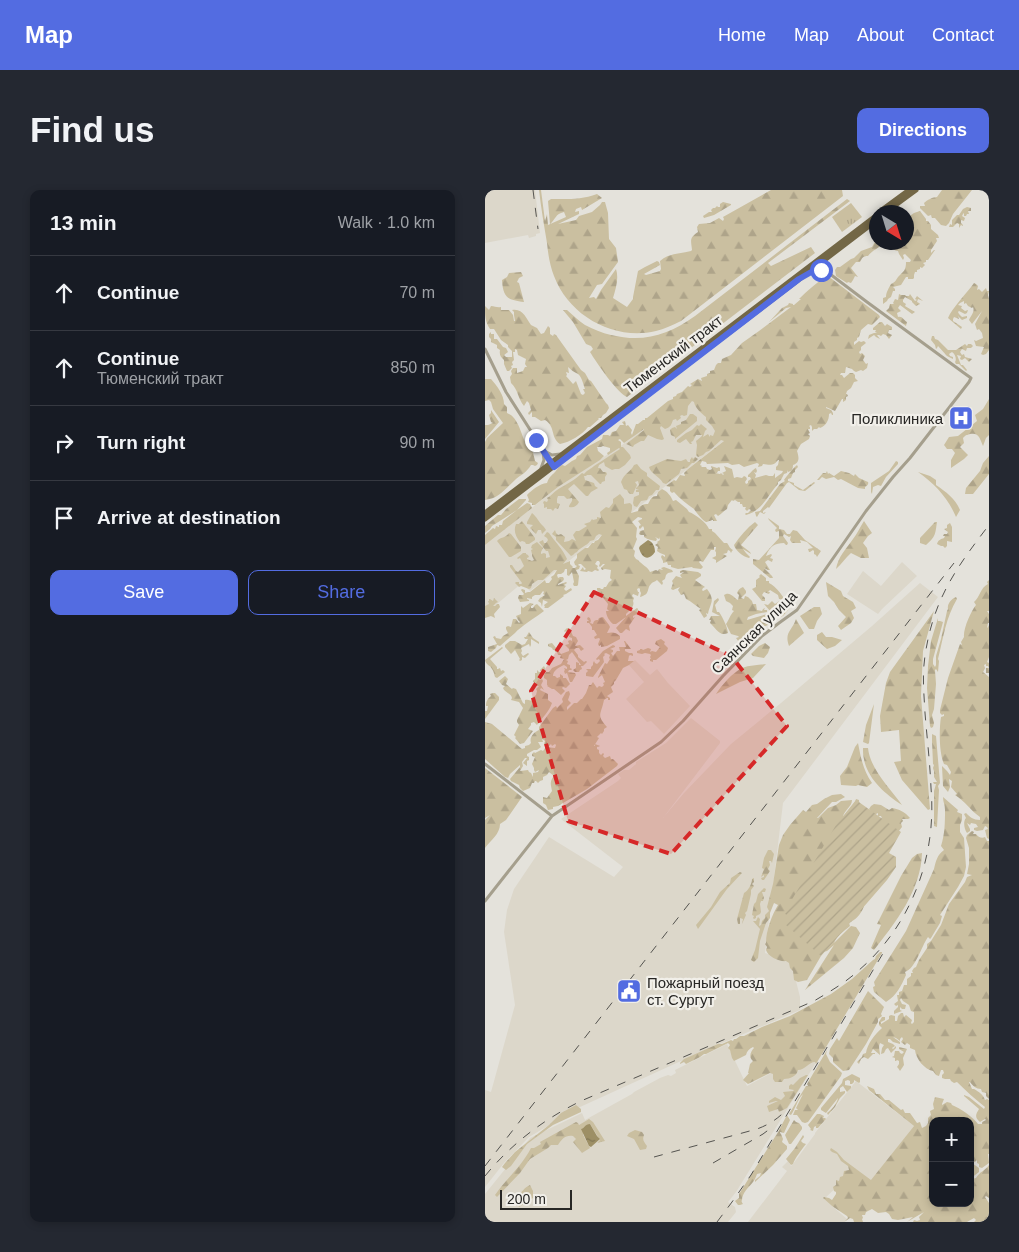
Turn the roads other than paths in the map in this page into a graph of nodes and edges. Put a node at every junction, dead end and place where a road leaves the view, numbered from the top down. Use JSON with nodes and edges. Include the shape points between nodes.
{"nodes":[{"id":1,"x":909,"y":190,"type":"edge"},
{"id":2,"x":916,"y":190,"type":"edge"},
{"id":3,"x":890,"y":205,"type":"edge"},
{"id":4,"x":896,"y":205,"type":"edge"},
{"id":5,"x":869,"y":221,"type":"edge"},
{"id":6,"x":869,"y":226,"type":"edge"},
{"id":7,"x":832,"y":254,"type":"junction"},
{"id":8,"x":826,"y":271,"type":"junction"},
{"id":9,"x":799,"y":279,"type":"junction"},
{"id":10,"x":485,"y":350,"type":"edge"},
{"id":11,"x":542,"y":450,"type":"junction"},
{"id":12,"x":564,"y":453,"type":"junction"},
{"id":13,"x":552,"y":465,"type":"junction"},
{"id":14,"x":537,"y":473,"type":"junction"},
{"id":15,"x":485,"y":513,"type":"edge"},
{"id":16,"x":485,"y":519,"type":"edge"},
{"id":17,"x":485,"y":764,"type":"edge"},
{"id":18,"x":552,"y":816,"type":"junction"},
{"id":19,"x":485,"y":901,"type":"edge"}],
"edges":[{"from":1,"to":3,"type":"main road","name":"Тюменский тракт"},
{"from":2,"to":4,"type":"main road"},
{"from":5,"to":12,"type":"main road","name":"Тюменский тракт"},
{"from":6,"to":7,"type":"main road","name":"Тюменский тракт"},
{"from":7,"to":8,"type":"street","via":[[825,262]]},
{"from":7,"to":9,"type":"main road","name":"Тюменский тракт"},
{"from":8,"to":9,"type":"street","via":[[817,270]]},
{"from":8,"to":18,"type":"street","name":"Саянская улица","via":[[971,378],[866,511],[797,610],[762,636],[661,742]]},
{"from":9,"to":13,"type":"main road","name":"Тюменский тракт"},
{"from":10,"to":11,"type":"street"},
{"from":11,"to":12,"type":"street","via":[[552,455]]},
{"from":11,"to":13,"type":"street"},
{"from":11,"to":14,"type":"street","via":[[543,465]]},
{"from":12,"to":13,"type":"main road","name":"Тюменский тракт"},
{"from":13,"to":14,"type":"main road","name":"Тюменский тракт"},
{"from":13,"to":16,"type":"main road","name":"Тюменский тракт"},
{"from":14,"to":15,"type":"main road","name":"Тюменский тракт"},
{"from":17,"to":18,"type":"street"},
{"from":18,"to":19,"type":"street","name":"Саянская улица"}]}
